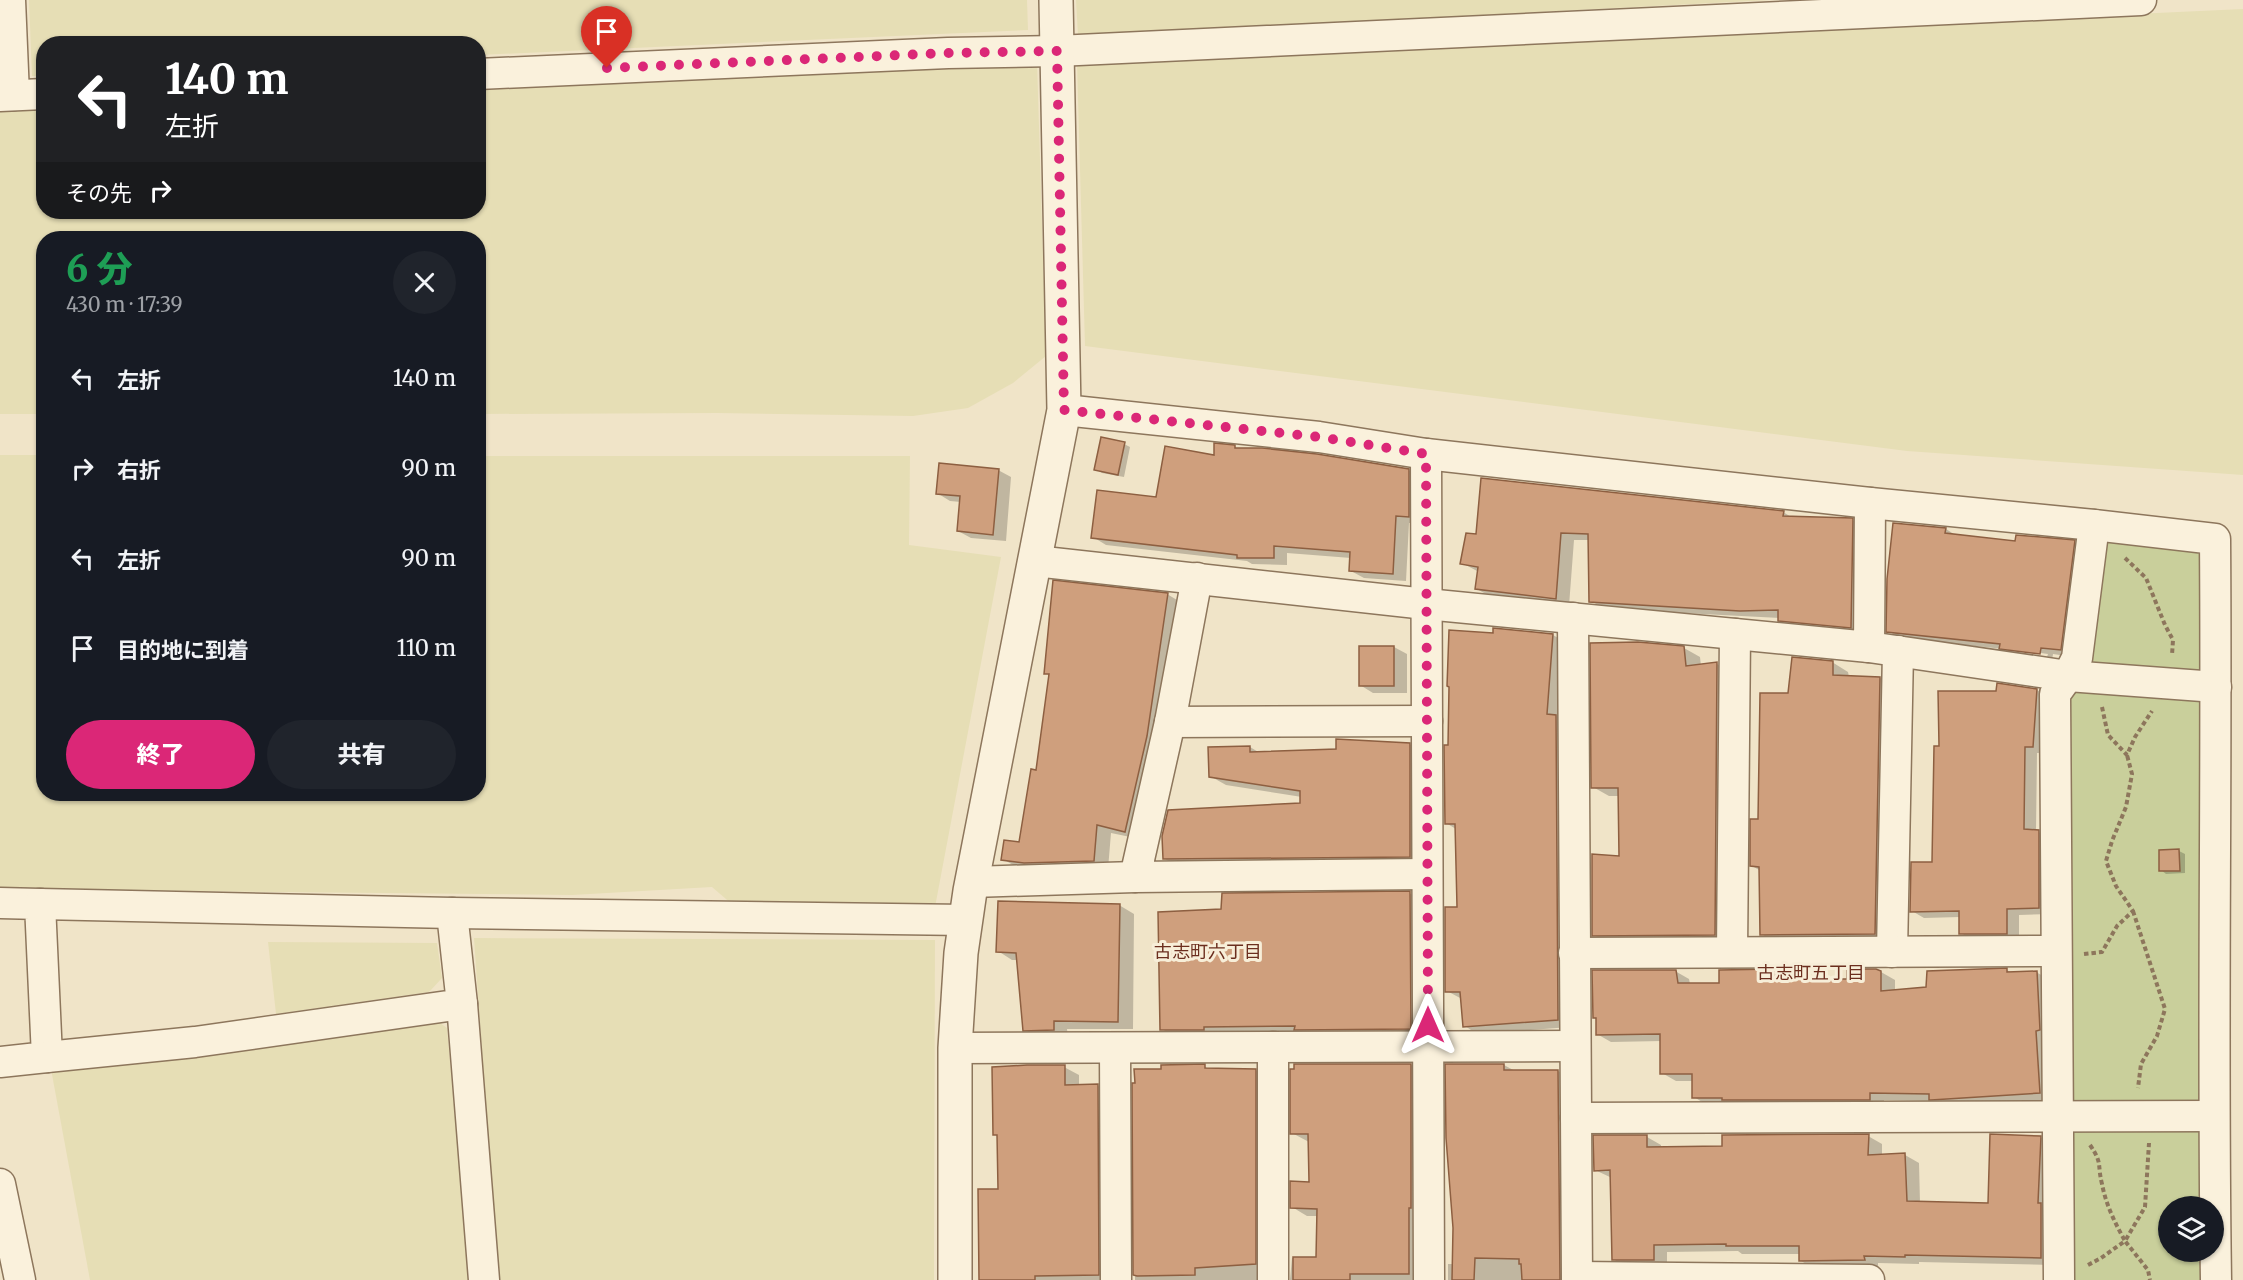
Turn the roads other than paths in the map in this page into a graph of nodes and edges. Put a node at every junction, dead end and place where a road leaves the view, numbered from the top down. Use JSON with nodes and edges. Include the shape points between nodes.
{"nodes":[{"id":1,"x":10,"y":0,"type":"edge"},
{"id":2,"x":1056,"y":0,"type":"edge"},
{"id":3,"x":2141,"y":0,"type":"edge"},
{"id":4,"x":1829,"y":8,"type":"edge"},
{"id":5,"x":1057,"y":51,"type":"junction"},
{"id":6,"x":486,"y":74,"type":"edge"},
{"id":7,"x":19,"y":95,"type":"edge"},
{"id":8,"x":1064,"y":410,"type":"junction"},
{"id":9,"x":1426,"y":454,"type":"junction"},
{"id":10,"x":1870,"y":503,"type":"junction"},
{"id":11,"x":2094,"y":525,"type":"junction"},
{"id":12,"x":1035,"y":561,"type":"junction"},
{"id":13,"x":1197,"y":579,"type":"junction"},
{"id":14,"x":1426,"y":604,"type":"junction"},
{"id":15,"x":1573,"y":618,"type":"junction"},
{"id":16,"x":1735,"y":634,"type":"junction"},
{"id":17,"x":1884,"y":649,"type":"junction"},
{"id":18,"x":2068,"y":676,"type":"junction"},
{"id":19,"x":2216,"y":687,"type":"junction"},
{"id":20,"x":1427,"y":721,"type":"junction"},
{"id":21,"x":1170,"y":722,"type":"junction"},
{"id":22,"x":1427,"y":874,"type":"junction"},
{"id":23,"x":1135,"y":877,"type":"junction"},
{"id":24,"x":972,"y":882,"type":"junction"},
{"id":25,"x":0,"y":903,"type":"edge"},
{"id":26,"x":40,"y":904,"type":"junction"},
{"id":27,"x":452,"y":914,"type":"junction"},
{"id":28,"x":966,"y":920,"type":"junction"},
{"id":29,"x":2056,"y":951,"type":"junction"},
{"id":30,"x":1732,"y":952,"type":"junction"},
{"id":31,"x":1892,"y":952,"type":"junction"},
{"id":32,"x":1574,"y":953,"type":"junction"},
{"id":33,"x":462,"y":1004,"type":"junction"},
{"id":34,"x":1575,"y":1046,"type":"junction"},
{"id":35,"x":1273,"y":1047,"type":"junction"},
{"id":36,"x":1428,"y":1047,"type":"junction"},
{"id":37,"x":955,"y":1048,"type":"junction"},
{"id":38,"x":1115,"y":1048,"type":"junction"},
{"id":39,"x":47,"y":1057,"type":"junction"},
{"id":40,"x":0,"y":1062,"type":"edge"},
{"id":41,"x":2057,"y":1116,"type":"junction"},
{"id":42,"x":2213,"y":1116,"type":"junction"},
{"id":43,"x":1576,"y":1118,"type":"junction"},
{"id":44,"x":0,"y":1185,"type":"edge"},
{"id":45,"x":2070,"y":1274,"type":"edge"},
{"id":46,"x":1576,"y":1278,"type":"edge"},
{"id":47,"x":20,"y":1280,"type":"edge"},
{"id":48,"x":484,"y":1280,"type":"edge"},
{"id":49,"x":955,"y":1280,"type":"edge"},
{"id":50,"x":1116,"y":1280,"type":"edge"},
{"id":51,"x":1273,"y":1280,"type":"edge"},
{"id":52,"x":1429,"y":1280,"type":"edge"},
{"id":53,"x":1869,"y":1280,"type":"edge"},
{"id":54,"x":2216,"y":1280,"type":"edge"}],
"edges":[{"from":1,"to":7,"type":"street"},
{"from":2,"to":5,"type":"street"},
{"from":3,"to":4,"type":"street"},
{"from":4,"to":5,"type":"street"},
{"from":5,"to":6,"type":"street"},
{"from":5,"to":8,"type":"street"},
{"from":8,"to":9,"type":"street","via":[[1319,437]]},
{"from":8,"to":12,"type":"street"},
{"from":9,"to":10,"type":"street"},
{"from":9,"to":14,"type":"street"},
{"from":10,"to":11,"type":"street"},
{"from":10,"to":17,"type":"street"},
{"from":11,"to":18,"type":"street","via":[[2078,658]]},
{"from":11,"to":19,"type":"street","via":[[2215,539]]},
{"from":12,"to":13,"type":"street"},
{"from":12,"to":24,"type":"street"},
{"from":13,"to":14,"type":"street"},
{"from":13,"to":21,"type":"street"},
{"from":14,"to":15,"type":"street"},
{"from":14,"to":20,"type":"street"},
{"from":15,"to":16,"type":"street"},
{"from":15,"to":32,"type":"street"},
{"from":16,"to":17,"type":"street"},
{"from":16,"to":30,"type":"street"},
{"from":17,"to":18,"type":"street"},
{"from":17,"to":31,"type":"street"},
{"from":18,"to":19,"type":"street"},
{"from":18,"to":29,"type":"street","via":[[2055,694]]},
{"from":19,"to":42,"type":"street"},
{"from":20,"to":21,"type":"street"},
{"from":20,"to":22,"type":"street"},
{"from":21,"to":23,"type":"street"},
{"from":22,"to":23,"type":"street"},
{"from":22,"to":36,"type":"street"},
{"from":23,"to":24,"type":"street"},
{"from":24,"to":28,"type":"street"},
{"from":25,"to":26,"type":"street"},
{"from":26,"to":27,"type":"street"},
{"from":26,"to":39,"type":"street"},
{"from":27,"to":28,"type":"street"},
{"from":27,"to":33,"type":"street"},
{"from":28,"to":37,"type":"street"},
{"from":29,"to":31,"type":"street"},
{"from":29,"to":41,"type":"street"},
{"from":30,"to":31,"type":"street"},
{"from":30,"to":32,"type":"street"},
{"from":32,"to":34,"type":"street"},
{"from":33,"to":39,"type":"street","via":[[195,1042]]},
{"from":33,"to":48,"type":"street"},
{"from":34,"to":36,"type":"street"},
{"from":34,"to":43,"type":"street"},
{"from":35,"to":36,"type":"street"},
{"from":35,"to":38,"type":"street"},
{"from":35,"to":51,"type":"street"},
{"from":36,"to":52,"type":"street"},
{"from":37,"to":38,"type":"street"},
{"from":37,"to":49,"type":"street"},
{"from":38,"to":50,"type":"street"},
{"from":39,"to":40,"type":"street"},
{"from":41,"to":42,"type":"street"},
{"from":41,"to":43,"type":"street"},
{"from":41,"to":45,"type":"street"},
{"from":42,"to":54,"type":"street"},
{"from":43,"to":46,"type":"street"},
{"from":44,"to":47,"type":"street"},
{"from":46,"to":53,"type":"street"}]}
